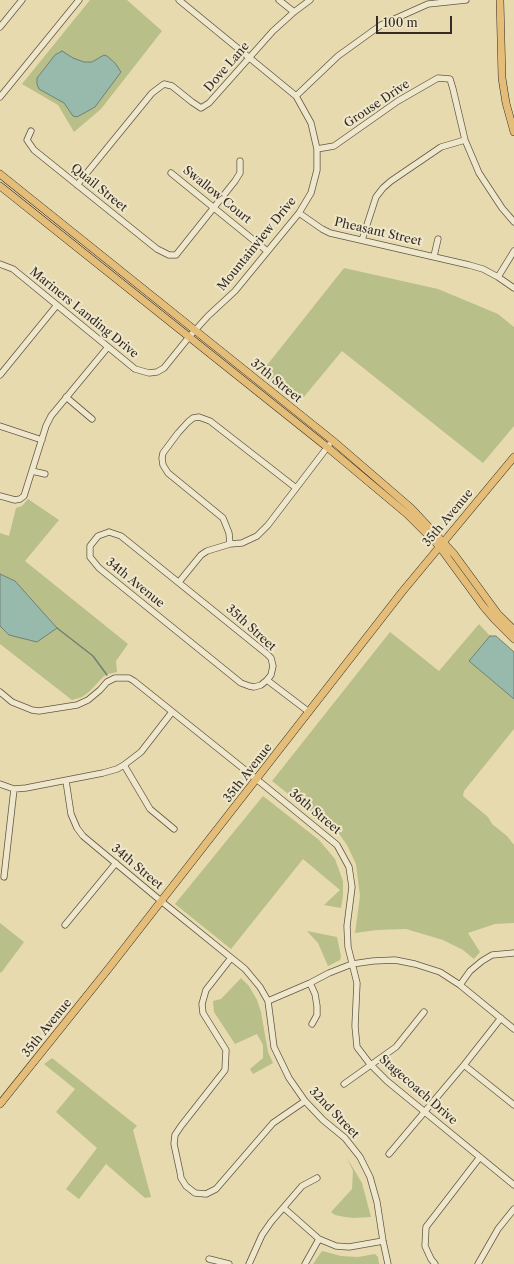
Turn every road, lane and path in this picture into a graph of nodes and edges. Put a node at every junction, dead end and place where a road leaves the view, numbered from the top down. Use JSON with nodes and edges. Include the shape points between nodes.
{"nodes":[{"id":1,"x":22,"y":0,"type":"edge"},
{"id":2,"x":79,"y":0,"type":"edge"},
{"id":3,"x":180,"y":0,"type":"edge"},
{"id":4,"x":280,"y":0,"type":"edge"},
{"id":5,"x":310,"y":0,"type":"edge"},
{"id":6,"x":466,"y":0,"type":"edge"},
{"id":7,"x":500,"y":0,"type":"edge"},
{"id":8,"x":294,"y":12,"type":"junction"},
{"id":9,"x":0,"y":27,"type":"edge"},
{"id":10,"x":250,"y":58,"type":"junction"},
{"id":11,"x":0,"y":96,"type":"edge"},
{"id":12,"x":296,"y":96,"type":"junction"},
{"id":13,"x":30,"y":131,"type":"dead end"},
{"id":14,"x":514,"y":132,"type":"edge"},
{"id":15,"x":465,"y":140,"type":"junction"},
{"id":16,"x":317,"y":149,"type":"junction"},
{"id":17,"x":240,"y":161,"type":"dead end"},
{"id":18,"x":171,"y":173,"type":"dead end"},
{"id":19,"x":0,"y":174,"type":"edge"},
{"id":20,"x":77,"y":185,"type":"junction"},
{"id":21,"x":0,"y":186,"type":"edge"},
{"id":22,"x":214,"y":207,"type":"junction"},
{"id":23,"x":299,"y":212,"type":"junction"},
{"id":24,"x":514,"y":222,"type":"edge"},
{"id":25,"x":438,"y":239,"type":"dead end"},
{"id":26,"x":362,"y":240,"type":"junction"},
{"id":27,"x":267,"y":250,"type":"junction"},
{"id":28,"x":514,"y":251,"type":"edge"},
{"id":29,"x":434,"y":256,"type":"junction"},
{"id":30,"x":0,"y":264,"type":"edge"},
{"id":31,"x":498,"y":277,"type":"junction"},
{"id":32,"x":514,"y":288,"type":"edge"},
{"id":33,"x":57,"y":305,"type":"junction"},
{"id":34,"x":196,"y":331,"type":"junction"},
{"id":35,"x":189,"y":337,"type":"junction"},
{"id":36,"x":108,"y":347,"type":"junction"},
{"id":37,"x":0,"y":375,"type":"edge"},
{"id":38,"x":66,"y":397,"type":"junction"},
{"id":39,"x":92,"y":419,"type":"dead end"},
{"id":40,"x":0,"y":426,"type":"edge"},
{"id":41,"x":42,"y":440,"type":"junction"},
{"id":42,"x":332,"y":440,"type":"junction"},
{"id":43,"x":327,"y":448,"type":"junction"},
{"id":44,"x":514,"y":457,"type":"edge"},
{"id":45,"x":32,"y":471,"type":"junction"},
{"id":46,"x":45,"y":474,"type":"dead end"},
{"id":47,"x":296,"y":488,"type":"junction"},
{"id":48,"x":0,"y":496,"type":"edge"},
{"id":49,"x":230,"y":544,"type":"junction"},
{"id":50,"x":441,"y":544,"type":"junction"},
{"id":51,"x":179,"y":582,"type":"junction"},
{"id":52,"x":514,"y":630,"type":"edge"},
{"id":53,"x":514,"y":639,"type":"edge"},
{"id":54,"x":267,"y":680,"type":"junction"},
{"id":55,"x":0,"y":692,"type":"edge"},
{"id":56,"x":172,"y":712,"type":"junction"},
{"id":57,"x":309,"y":712,"type":"junction"},
{"id":58,"x":124,"y":765,"type":"junction"},
{"id":59,"x":257,"y":779,"type":"junction"},
{"id":60,"x":66,"y":781,"type":"junction"},
{"id":61,"x":0,"y":784,"type":"edge"},
{"id":62,"x":14,"y":789,"type":"junction"},
{"id":63,"x":174,"y":829,"type":"dead end"},
{"id":64,"x":116,"y":863,"type":"junction"},
{"id":65,"x":4,"y":877,"type":"dead end"},
{"id":66,"x":160,"y":901,"type":"junction"},
{"id":67,"x":65,"y":925,"type":"dead end"},
{"id":68,"x":514,"y":953,"type":"edge"},
{"id":69,"x":231,"y":958,"type":"junction"},
{"id":70,"x":352,"y":964,"type":"junction"},
{"id":71,"x":310,"y":983,"type":"junction"},
{"id":72,"x":460,"y":985,"type":"junction"},
{"id":73,"x":268,"y":1001,"type":"junction"},
{"id":74,"x":424,"y":1012,"type":"dead end"},
{"id":75,"x":501,"y":1018,"type":"junction"},
{"id":76,"x":312,"y":1024,"type":"dead end"},
{"id":77,"x":514,"y":1029,"type":"edge"},
{"id":78,"x":370,"y":1064,"type":"junction"},
{"id":79,"x":464,"y":1065,"type":"junction"},
{"id":80,"x":344,"y":1084,"type":"dead end"},
{"id":81,"x":305,"y":1101,"type":"junction"},
{"id":82,"x":0,"y":1104,"type":"edge"},
{"id":83,"x":514,"y":1105,"type":"edge"},
{"id":84,"x":425,"y":1111,"type":"junction"},
{"id":85,"x":389,"y":1154,"type":"dead end"},
{"id":86,"x":480,"y":1157,"type":"junction"},
{"id":87,"x":317,"y":1178,"type":"dead end"},
{"id":88,"x":514,"y":1185,"type":"edge"},
{"id":89,"x":284,"y":1208,"type":"junction"},
{"id":90,"x":514,"y":1209,"type":"edge"},
{"id":91,"x":319,"y":1239,"type":"junction"},
{"id":92,"x":383,"y":1241,"type":"junction"},
{"id":93,"x":209,"y":1259,"type":"dead end"},
{"id":94,"x":228,"y":1264,"type":"edge"},
{"id":95,"x":249,"y":1264,"type":"edge"},
{"id":96,"x":305,"y":1264,"type":"edge"},
{"id":97,"x":388,"y":1264,"type":"edge"},
{"id":98,"x":435,"y":1264,"type":"edge"},
{"id":99,"x":478,"y":1264,"type":"edge"}],
"edges":[{"from":1,"to":9,"type":"street"},
{"from":2,"to":11,"type":"street"},
{"from":3,"to":10,"type":"street","name":"Mountainview Drive"},
{"from":4,"to":8,"type":"street"},
{"from":5,"to":8,"type":"street","name":"Dove Lane"},
{"from":6,"to":12,"type":"street","via":[[428,4],[381,25],[338,56]]},
{"from":7,"to":14,"type":"main road","via":[[502,78]]},
{"from":8,"to":10,"type":"street","name":"Dove Lane","via":[[273,31]]},
{"from":10,"to":12,"type":"street","name":"Mountainview Drive"},
{"from":10,"to":20,"type":"street","name":"Dove Lane","via":[[216,96],[201,108],[172,86],[164,84],[152,93]]},
{"from":12,"to":16,"type":"street","name":"Mountainview Drive","via":[[310,123]]},
{"from":13,"to":20,"type":"street","name":"Quail Street","via":[[27,140],[34,150]]},
{"from":15,"to":16,"type":"street","name":"Grouse Drive","via":[[450,80],[438,78],[334,146]]},
{"from":15,"to":24,"type":"street","via":[[478,173]]},
{"from":15,"to":26,"type":"street","via":[[441,147],[383,188],[376,198]]},
{"from":16,"to":23,"type":"street","name":"Mountainview Drive","via":[[317,170],[311,193]]},
{"from":17,"to":22,"type":"street","via":[[240,173]]},
{"from":18,"to":22,"type":"street","name":"Swallow Court"},
{"from":19,"to":34,"type":"main road","name":"37th Street"},
{"from":20,"to":22,"type":"street","name":"Quail Street","via":[[157,249],[169,255],[176,255]]},
{"from":21,"to":35,"type":"main road","name":"37th Street"},
{"from":22,"to":27,"type":"street","name":"Swallow Court"},
{"from":23,"to":26,"type":"street","name":"Pheasant Street","via":[[326,231]]},
{"from":23,"to":27,"type":"street","name":"Mountainview Drive"},
{"from":25,"to":29,"type":"street","name":"Pheasant Street"},
{"from":26,"to":29,"type":"street","name":"Pheasant Street"},
{"from":27,"to":34,"type":"street","name":"Mountainview Drive","via":[[235,291]]},
{"from":28,"to":31,"type":"street"},
{"from":29,"to":31,"type":"street","name":"Pheasant Street","via":[[483,269]]},
{"from":30,"to":33,"type":"street","name":"Mariners Landing Drive","via":[[13,269]]},
{"from":31,"to":32,"type":"street","name":"Pheasant Street"},
{"from":33,"to":36,"type":"street","name":"Mariners Landing Drive"},
{"from":33,"to":37,"type":"street"},
{"from":34,"to":35,"type":"street","name":"Mountainview Drive"},
{"from":34,"to":42,"type":"main road","name":"37th Street"},
{"from":35,"to":36,"type":"street","name":"Mariners Landing Drive","via":[[164,368],[149,373],[135,369]]},
{"from":35,"to":43,"type":"main road","name":"37th Street"},
{"from":36,"to":38,"type":"street"},
{"from":38,"to":39,"type":"street"},
{"from":38,"to":41,"type":"street","via":[[51,416]]},
{"from":40,"to":41,"type":"street"},
{"from":41,"to":45,"type":"street"},
{"from":42,"to":43,"type":"street"},
{"from":42,"to":50,"type":"main road","name":"37th Street","via":[[411,508]]},
{"from":43,"to":47,"type":"street"},
{"from":43,"to":50,"type":"main road","name":"37th Street"},
{"from":44,"to":50,"type":"main road","name":"35th Avenue"},
{"from":45,"to":46,"type":"street"},
{"from":45,"to":48,"type":"street","via":[[24,496],[15,500]]},
{"from":47,"to":49,"type":"street","via":[[256,538]]},
{"from":47,"to":49,"type":"street","via":[[210,421],[199,417],[188,422],[164,453],[164,466],[168,473],[223,518]]},
{"from":49,"to":51,"type":"street","via":[[211,549],[201,555]]},
{"from":50,"to":52,"type":"main road","name":"37th Street"},
{"from":50,"to":53,"type":"main road","name":"37th Street","via":[[487,611]]},
{"from":50,"to":57,"type":"main road","name":"35th Avenue"},
{"from":51,"to":54,"type":"street","name":"35th Street","via":[[271,658],[273,666]]},
{"from":51,"to":54,"type":"street","name":"34th Avenue","via":[[114,533],[98,536],[90,546],[90,557],[98,568],[241,683],[252,687]]},
{"from":54,"to":57,"type":"street"},
{"from":55,"to":56,"type":"street","via":[[12,702],[39,711],[77,705],[88,700],[111,680],[129,678]]},
{"from":56,"to":58,"type":"street","via":[[141,752]]},
{"from":56,"to":59,"type":"street"},
{"from":57,"to":59,"type":"main road","name":"35th Avenue"},
{"from":58,"to":60,"type":"street","via":[[103,773]]},
{"from":58,"to":63,"type":"street","via":[[150,808]]},
{"from":59,"to":66,"type":"main road","name":"35th Avenue"},
{"from":59,"to":70,"type":"street","name":"36th Street","via":[[337,845],[349,867],[352,887],[347,926]]},
{"from":60,"to":62,"type":"street"},
{"from":60,"to":64,"type":"street","name":"34th Street","via":[[71,814],[77,828],[88,841]]},
{"from":61,"to":62,"type":"street"},
{"from":62,"to":65,"type":"street"},
{"from":64,"to":66,"type":"street","name":"34th Street"},
{"from":64,"to":67,"type":"street"},
{"from":66,"to":69,"type":"street","name":"34th Street"},
{"from":66,"to":82,"type":"main road","name":"35th Avenue"},
{"from":68,"to":72,"type":"street","via":[[492,955],[470,972]]},
{"from":69,"to":73,"type":"street","name":"34th Street","via":[[260,987]]},
{"from":69,"to":81,"type":"street","via":[[206,990],[202,1004],[203,1013],[226,1050],[225,1070],[181,1126],[174,1144],[181,1178],[186,1186],[195,1193],[206,1194],[216,1189],[273,1123]]},
{"from":70,"to":71,"type":"street"},
{"from":70,"to":72,"type":"street","via":[[395,960],[440,972]]},
{"from":70,"to":78,"type":"street","name":"Stagecoach Drive","via":[[357,983],[357,1047]]},
{"from":71,"to":73,"type":"street"},
{"from":71,"to":76,"type":"street","via":[[317,1006],[317,1015]]},
{"from":72,"to":75,"type":"street"},
{"from":73,"to":81,"type":"street","name":"32nd Street","via":[[274,1048],[289,1078]]},
{"from":74,"to":78,"type":"street","via":[[396,1047]]},
{"from":75,"to":77,"type":"street"},
{"from":75,"to":79,"type":"street"},
{"from":78,"to":80,"type":"street"},
{"from":78,"to":84,"type":"street","name":"Stagecoach Drive","via":[[386,1081]]},
{"from":79,"to":83,"type":"street"},
{"from":79,"to":84,"type":"street"},
{"from":81,"to":92,"type":"street","name":"32nd Street","via":[[345,1138],[360,1157],[370,1176]]},
{"from":84,"to":85,"type":"street"},
{"from":84,"to":86,"type":"street","name":"Stagecoach Drive"},
{"from":86,"to":88,"type":"street","name":"Stagecoach Drive"},
{"from":86,"to":98,"type":"street","via":[[426,1227],[424,1246]]},
{"from":87,"to":89,"type":"street","via":[[302,1186]]},
{"from":89,"to":91,"type":"street"},
{"from":89,"to":95,"type":"street","via":[[262,1235]]},
{"from":90,"to":99,"type":"street"},
{"from":91,"to":92,"type":"street","via":[[336,1246],[349,1247]]},
{"from":91,"to":96,"type":"street"},
{"from":92,"to":97,"type":"street","name":"32nd Street"},
{"from":93,"to":94,"type":"street"}]}
